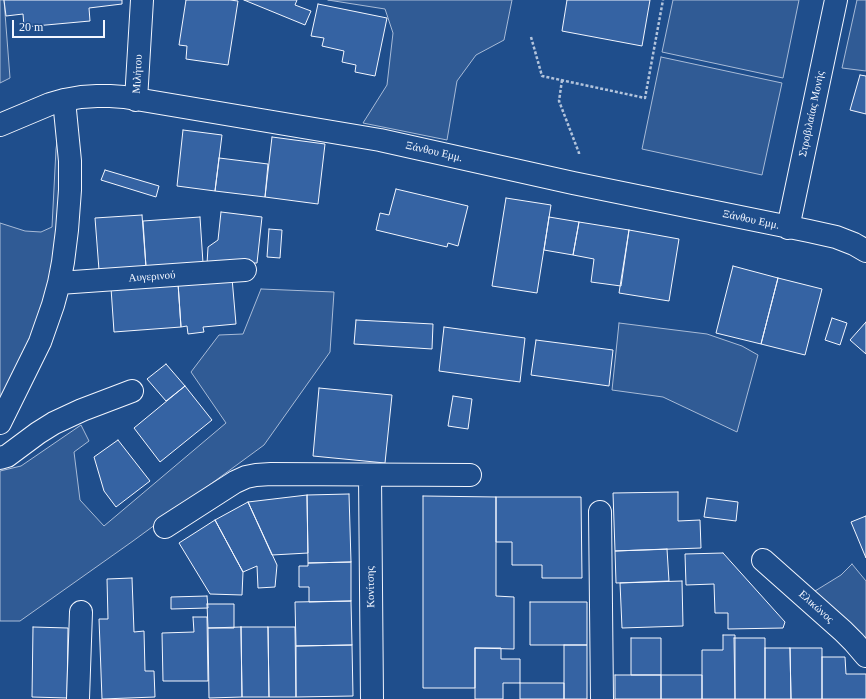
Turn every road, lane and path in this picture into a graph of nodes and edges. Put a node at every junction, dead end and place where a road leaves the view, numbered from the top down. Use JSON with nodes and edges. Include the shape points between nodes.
{"nodes":[{"id":1,"x":142,"y":0,"type":"edge"},
{"id":2,"x":663,"y":0,"type":"edge"},
{"id":3,"x":836,"y":0,"type":"edge"},
{"id":4,"x":531,"y":37,"type":"dead end"},
{"id":5,"x":562,"y":80,"type":"junction"},
{"id":6,"x":64,"y":100,"type":"junction"},
{"id":7,"x":136,"y":100,"type":"junction"},
{"id":8,"x":0,"y":125,"type":"edge"},
{"id":9,"x":579,"y":153,"type":"dead end"},
{"id":10,"x":788,"y":228,"type":"junction"},
{"id":11,"x":866,"y":250,"type":"edge"},
{"id":12,"x":245,"y":270,"type":"dead end"},
{"id":13,"x":59,"y":283,"type":"junction"},
{"id":14,"x":132,"y":391,"type":"dead end"},
{"id":15,"x":0,"y":424,"type":"edge"},
{"id":16,"x":0,"y":458,"type":"edge"},
{"id":17,"x":370,"y":475,"type":"junction"},
{"id":18,"x":470,"y":475,"type":"dead end"},
{"id":19,"x":600,"y":512,"type":"dead end"},
{"id":20,"x":165,"y":527,"type":"dead end"},
{"id":21,"x":763,"y":560,"type":"dead end"},
{"id":22,"x":81,"y":612,"type":"dead end"},
{"id":23,"x":866,"y":656,"type":"edge"},
{"id":24,"x":78,"y":699,"type":"edge"},
{"id":25,"x":372,"y":699,"type":"edge"},
{"id":26,"x":602,"y":699,"type":"edge"}],
"edges":[{"from":1,"to":7,"type":"street","name":"Μιλήτου"},
{"from":2,"to":5,"type":"path","via":[[645,98]]},
{"from":3,"to":10,"type":"street","name":"Στροβιλαίας Μονής"},
{"from":4,"to":5,"type":"path","via":[[542,76]]},
{"from":5,"to":9,"type":"path","via":[[559,101]]},
{"from":6,"to":7,"type":"street","name":"Ξάνθου Εμμ.","via":[[110,96]]},
{"from":6,"to":8,"type":"street","name":"Ξάνθου Εμμ."},
{"from":6,"to":13,"type":"street","via":[[70,190]]},
{"from":7,"to":10,"type":"street","name":"Ξάνθου Εμμ.","via":[[380,140]]},
{"from":10,"to":11,"type":"street","name":"Ξάνθου Εμμ.","via":[[836,238]]},
{"from":12,"to":13,"type":"street","name":"Αυγερινού"},
{"from":13,"to":15,"type":"street","via":[[40,342]]},
{"from":14,"to":16,"type":"street","via":[[54,423],[7,456]]},
{"from":17,"to":18,"type":"street"},
{"from":17,"to":20,"type":"street","via":[[271,474],[246,477]]},
{"from":17,"to":25,"type":"street","name":"Κονίτσης"},
{"from":19,"to":26,"type":"street"},
{"from":21,"to":23,"type":"street","name":"Ελικώνος","via":[[843,631]]},
{"from":22,"to":24,"type":"street"}]}
